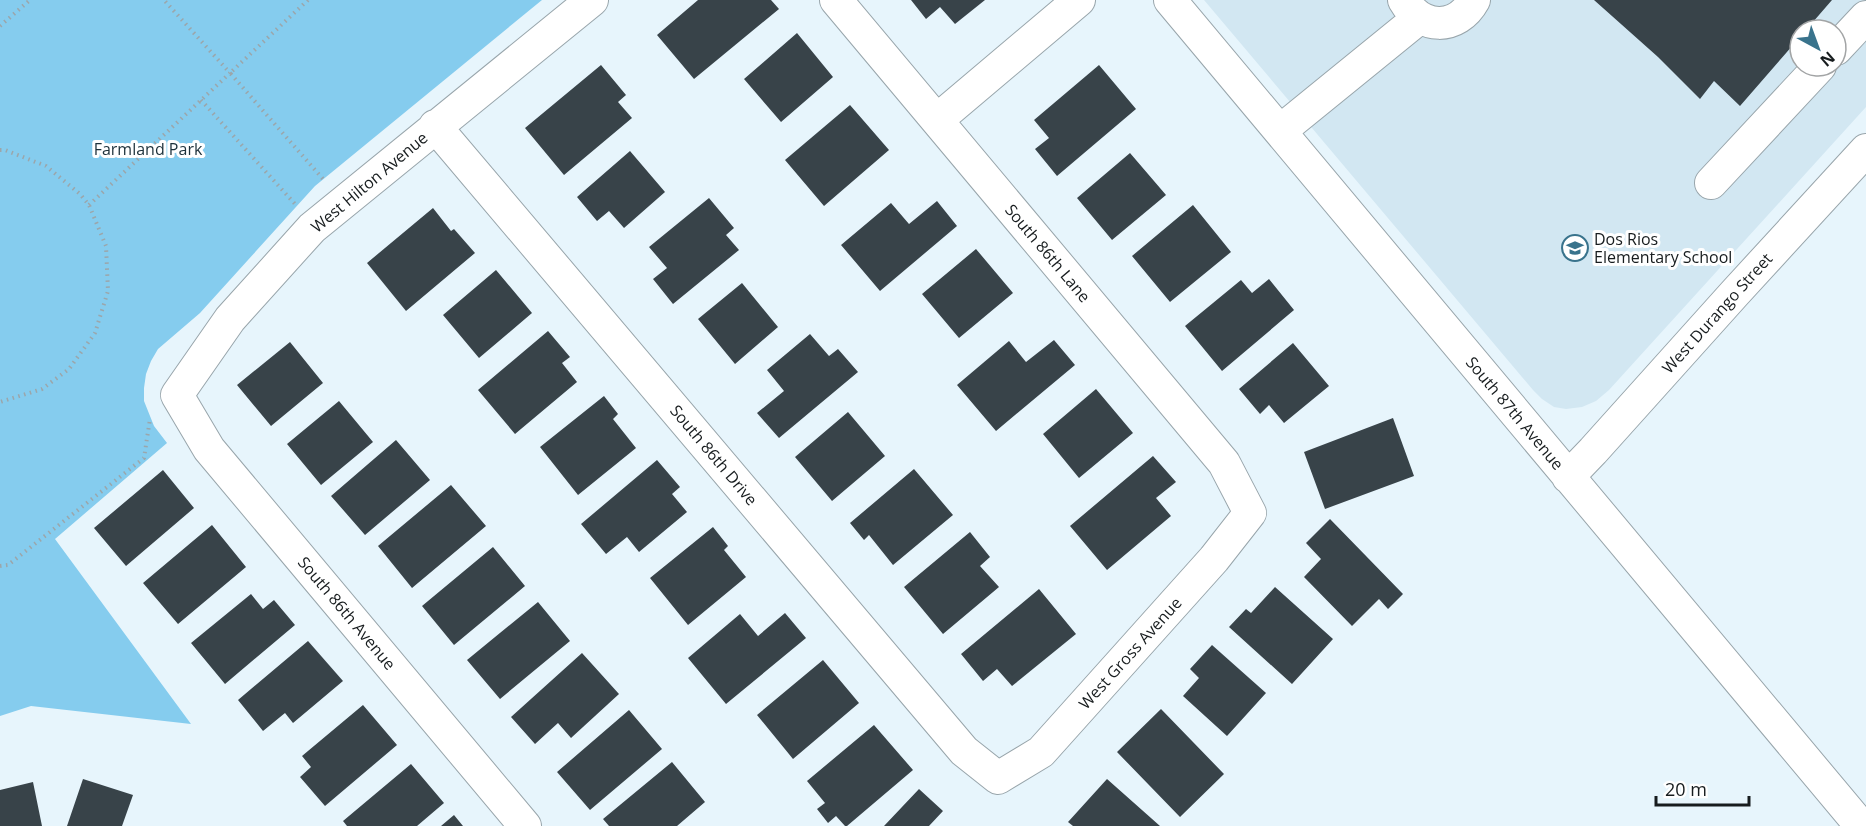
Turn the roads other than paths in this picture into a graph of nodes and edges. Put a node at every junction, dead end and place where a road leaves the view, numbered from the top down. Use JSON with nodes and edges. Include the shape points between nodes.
{"nodes":[{"id":1,"x":592,"y":0,"type":"edge"},
{"id":2,"x":836,"y":0,"type":"edge"},
{"id":3,"x":1078,"y":0,"type":"edge"},
{"id":4,"x":1170,"y":0,"type":"edge"},
{"id":5,"x":1474,"y":0,"type":"edge"},
{"id":6,"x":1412,"y":9,"type":"edge"},
{"id":7,"x":1866,"y":16,"type":"edge"},
{"id":8,"x":1848,"y":36,"type":"edge"},
{"id":9,"x":1809,"y":78,"type":"edge"},
{"id":10,"x":937,"y":120,"type":"junction"},
{"id":11,"x":435,"y":126,"type":"junction"},
{"id":12,"x":1280,"y":131,"type":"junction"},
{"id":13,"x":1866,"y":150,"type":"edge"},
{"id":14,"x":1711,"y":183,"type":"dead end"},
{"id":15,"x":177,"y":395,"type":"joint"},
{"id":16,"x":1568,"y":477,"type":"junction"},
{"id":17,"x":1250,"y":513,"type":"joint"},
{"id":18,"x":998,"y":778,"type":"joint"},
{"id":19,"x":525,"y":826,"type":"edge"},
{"id":20,"x":1861,"y":826,"type":"edge"}],
"edges":[{"from":1,"to":11,"type":"street","name":"West Hilton Avenue"},
{"from":2,"to":10,"type":"street","name":"South 86th Lane"},
{"from":3,"to":10,"type":"street"},
{"from":4,"to":12,"type":"street","name":"South 87th Avenue"},
{"from":5,"to":6,"type":"street","via":[[1457,19],[1445,23],[1432,23]]},
{"from":6,"to":12,"type":"street"},
{"from":7,"to":8,"type":"street"},
{"from":9,"to":14,"type":"street"},
{"from":10,"to":17,"type":"street","name":"South 86th Lane","via":[[1224,463]]},
{"from":11,"to":15,"type":"street","name":"West Hilton Avenue","via":[[312,228],[230,319]]},
{"from":11,"to":18,"type":"street","name":"South 86th Drive","via":[[964,751]]},
{"from":12,"to":16,"type":"street","name":"South 87th Avenue"},
{"from":13,"to":16,"type":"street","name":"West Durango Street"},
{"from":15,"to":19,"type":"street","name":"South 86th Avenue","via":[[209,449]]},
{"from":16,"to":20,"type":"street","name":"South 87th Avenue"},
{"from":17,"to":18,"type":"street","name":"West Gross Avenue","via":[[1041,752]]}]}
